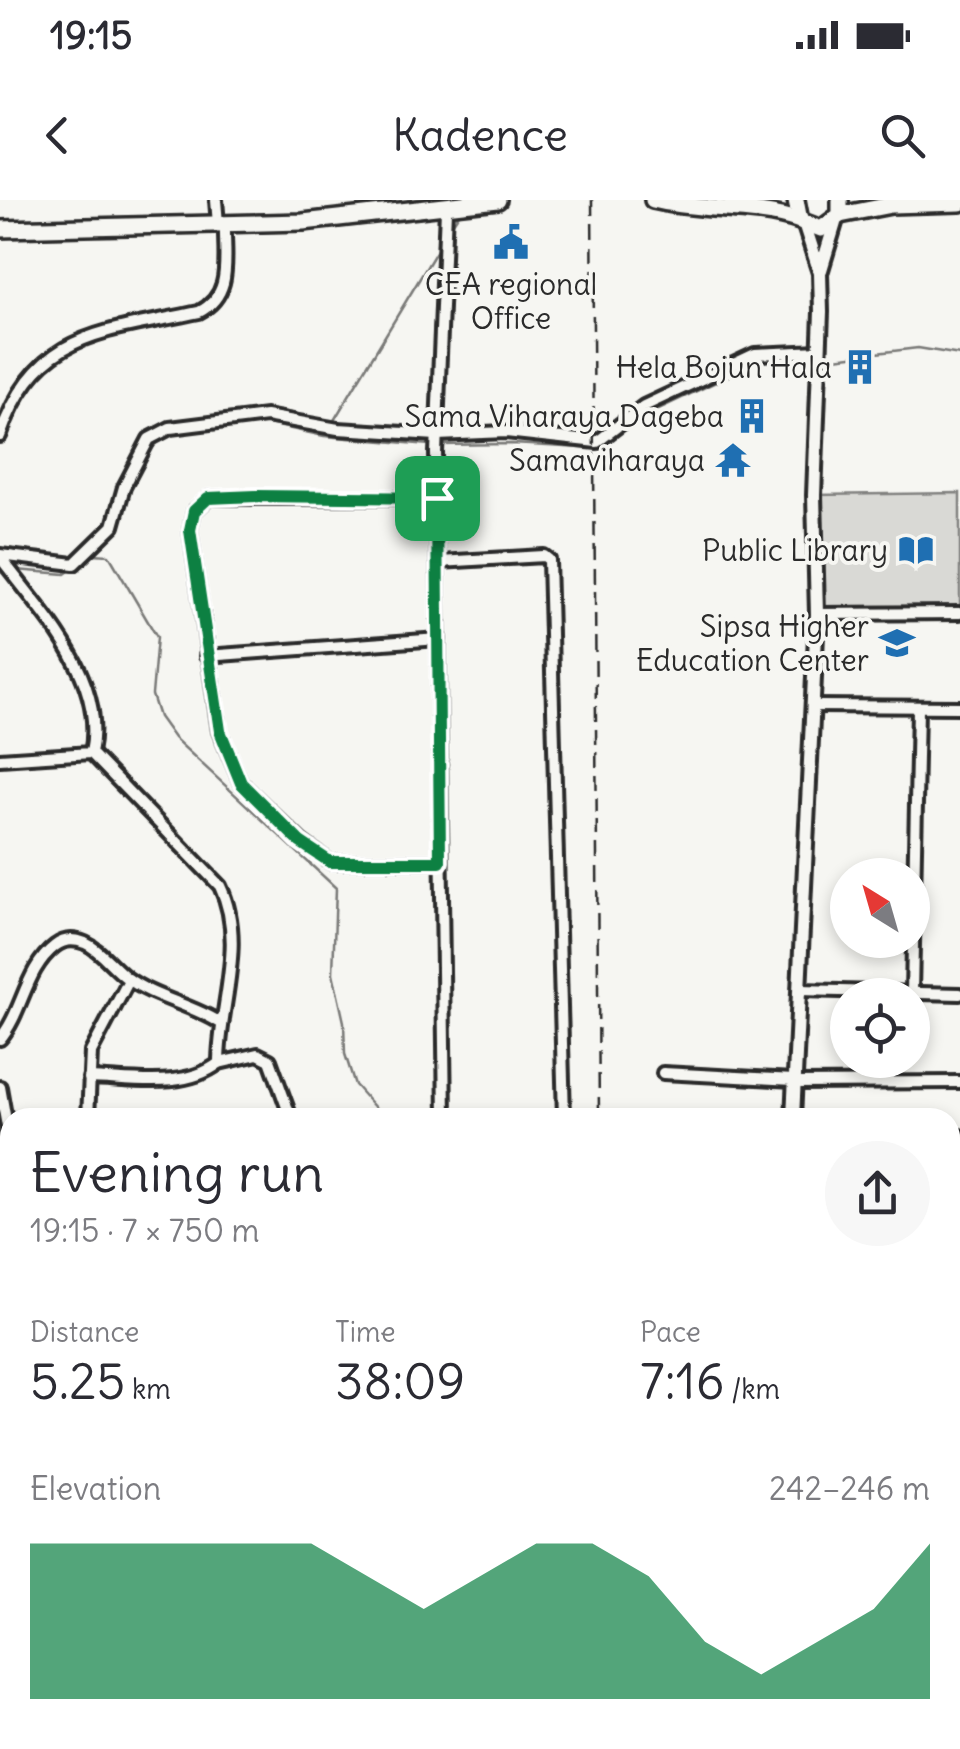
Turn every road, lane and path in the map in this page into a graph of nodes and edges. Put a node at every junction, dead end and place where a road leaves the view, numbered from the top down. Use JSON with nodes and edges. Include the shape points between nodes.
{"nodes":[{"id":1,"x":216,"y":200,"type":"edge"},
{"id":2,"x":498,"y":200,"type":"edge"},
{"id":3,"x":653,"y":200,"type":"edge"},
{"id":4,"x":787,"y":200,"type":"edge"},
{"id":5,"x":796,"y":200,"type":"edge"},
{"id":6,"x":868,"y":200,"type":"edge"},
{"id":7,"x":960,"y":203,"type":"edge"},
{"id":8,"x":891,"y":205,"type":"junction"},
{"id":9,"x":440,"y":206,"type":"edge"},
{"id":10,"x":768,"y":210,"type":"junction"},
{"id":11,"x":839,"y":213,"type":"edge"},
{"id":12,"x":802,"y":223,"type":"junction"},
{"id":13,"x":221,"y":224,"type":"junction"},
{"id":14,"x":0,"y":229,"type":"edge"},
{"id":15,"x":820,"y":272,"type":"junction"},
{"id":16,"x":820,"y":351,"type":"junction"},
{"id":17,"x":0,"y":436,"type":"edge"},
{"id":18,"x":437,"y":443,"type":"junction"},
{"id":19,"x":437,"y":498,"type":"junction"},
{"id":20,"x":438,"y":562,"type":"junction"},
{"id":21,"x":5,"y":563,"type":"edge"},
{"id":22,"x":817,"y":614,"type":"junction"},
{"id":23,"x":960,"y":614,"type":"edge"},
{"id":24,"x":439,"y":638,"type":"junction"},
{"id":25,"x":206,"y":656,"type":"junction"},
{"id":26,"x":813,"y":706,"type":"junction"},
{"id":27,"x":960,"y":707,"type":"edge"},
{"id":28,"x":918,"y":709,"type":"junction"},
{"id":29,"x":91,"y":753,"type":"junction"},
{"id":30,"x":0,"y":759,"type":"edge"},
{"id":31,"x":440,"y":862,"type":"junction"},
{"id":32,"x":912,"y":978,"type":"edge"},
{"id":33,"x":129,"y":980,"type":"junction"},
{"id":34,"x":800,"y":990,"type":"junction"},
{"id":35,"x":830,"y":991,"type":"edge"},
{"id":36,"x":930,"y":993,"type":"edge"},
{"id":37,"x":960,"y":994,"type":"edge"},
{"id":38,"x":219,"y":1022,"type":"junction"},
{"id":39,"x":0,"y":1040,"type":"edge"},
{"id":40,"x":219,"y":1064,"type":"junction"},
{"id":41,"x":663,"y":1073,"type":"dead end"},
{"id":42,"x":89,"y":1078,"type":"junction"},
{"id":43,"x":794,"y":1082,"type":"junction"},
{"id":44,"x":960,"y":1082,"type":"edge"},
{"id":45,"x":88,"y":1108,"type":"edge"},
{"id":46,"x":287,"y":1108,"type":"edge"},
{"id":47,"x":445,"y":1108,"type":"edge"},
{"id":48,"x":564,"y":1108,"type":"edge"},
{"id":49,"x":793,"y":1108,"type":"edge"}],
"edges":[{"from":1,"to":13,"type":"street"},
{"from":2,"to":9,"type":"highway"},
{"from":3,"to":10,"type":"highway","via":[[698,209]]},
{"from":4,"to":10,"type":"highway"},
{"from":5,"to":12,"type":"highway"},
{"from":6,"to":8,"type":"highway"},
{"from":7,"to":8,"type":"highway"},
{"from":8,"to":11,"type":"highway"},
{"from":9,"to":13,"type":"highway","via":[[349,220]]},
{"from":9,"to":18,"type":"street"},
{"from":10,"to":12,"type":"highway"},
{"from":11,"to":12,"type":"highway","via":[[822,229]]},
{"from":11,"to":15,"type":"main road"},
{"from":12,"to":15,"type":"main road"},
{"from":13,"to":14,"type":"highway"},
{"from":13,"to":17,"type":"street","via":[[224,289],[214,305],[76,339],[28,381]]},
{"from":15,"to":16,"type":"main road"},
{"from":16,"to":18,"type":"street","via":[[756,354],[644,406],[597,442],[506,432]]},
{"from":16,"to":22,"type":"main road"},
{"from":18,"to":19,"type":"street"},
{"from":18,"to":21,"type":"street","via":[[266,416],[170,428],[149,439],[113,526],[74,564]]},
{"from":19,"to":20,"type":"street"},
{"from":19,"to":25,"type":"street","via":[[208,498],[194,511],[190,530]]},
{"from":20,"to":24,"type":"street"},
{"from":20,"to":48,"type":"street","via":[[549,560]]},
{"from":21,"to":29,"type":"street","via":[[88,687],[96,730]]},
{"from":22,"to":23,"type":"street"},
{"from":22,"to":26,"type":"main road"},
{"from":24,"to":25,"type":"street"},
{"from":24,"to":31,"type":"street"},
{"from":25,"to":31,"type":"street","via":[[233,770],[300,842],[330,862]]},
{"from":26,"to":28,"type":"street"},
{"from":26,"to":34,"type":"main road"},
{"from":27,"to":28,"type":"street"},
{"from":28,"to":32,"type":"street"},
{"from":29,"to":30,"type":"street"},
{"from":29,"to":38,"type":"street","via":[[220,886],[232,909],[228,1003]]},
{"from":31,"to":47,"type":"street"},
{"from":33,"to":38,"type":"street"},
{"from":33,"to":39,"type":"street","via":[[88,944],[71,939],[55,946],[30,978],[16,1021]]},
{"from":33,"to":42,"type":"street","via":[[91,1052]]},
{"from":34,"to":35,"type":"street"},
{"from":34,"to":43,"type":"main road"},
{"from":36,"to":37,"type":"street"},
{"from":38,"to":40,"type":"street"},
{"from":40,"to":42,"type":"street","via":[[202,1076],[178,1079]]},
{"from":40,"to":46,"type":"street","via":[[258,1054],[270,1060]]},
{"from":41,"to":43,"type":"street"},
{"from":42,"to":45,"type":"street"},
{"from":43,"to":44,"type":"street"},
{"from":43,"to":49,"type":"main road"}]}
